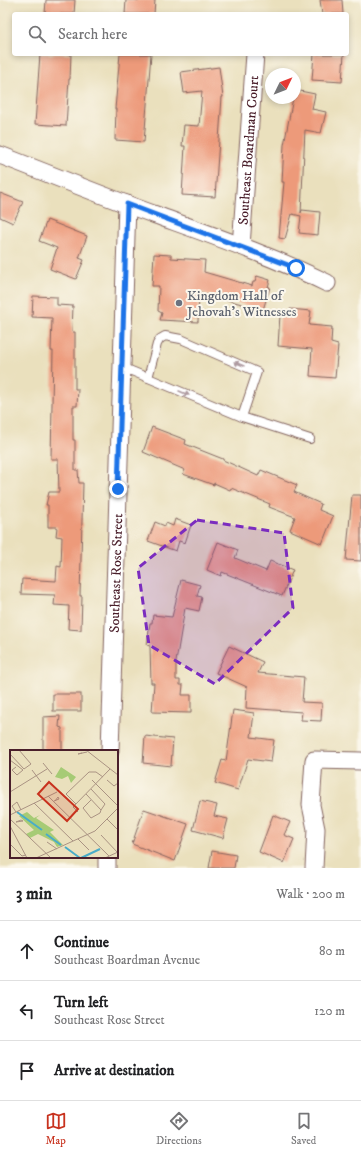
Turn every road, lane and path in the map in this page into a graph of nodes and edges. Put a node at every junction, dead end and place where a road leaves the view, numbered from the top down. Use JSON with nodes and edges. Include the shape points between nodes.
{"nodes":[{"id":1,"x":255,"y":56,"type":"edge"},
{"id":2,"x":0,"y":155,"type":"edge"},
{"id":3,"x":127,"y":204,"type":"junction"},
{"id":4,"x":242,"y":246,"type":"junction"},
{"id":5,"x":327,"y":283,"type":"dead end"},
{"id":6,"x":122,"y":367,"type":"junction"},
{"id":7,"x":148,"y":378,"type":"junction"},
{"id":8,"x":242,"y":417,"type":"junction"},
{"id":9,"x":310,"y":439,"type":"dead end"},
{"id":10,"x":110,"y":750,"type":"edge"},
{"id":11,"x":361,"y":761,"type":"edge"},
{"id":12,"x":107,"y":858,"type":"edge"},
{"id":13,"x":106,"y":868,"type":"edge"},
{"id":14,"x":314,"y":868,"type":"edge"}],
"edges":[{"from":1,"to":4,"type":"street","name":"Southeast Boardman Court"},
{"from":2,"to":3,"type":"street"},
{"from":3,"to":4,"type":"street"},
{"from":3,"to":6,"type":"street","name":"Southeast Rose Street"},
{"from":4,"to":5,"type":"street"},
{"from":6,"to":7,"type":"lane"},
{"from":6,"to":10,"type":"street","name":"Southeast Rose Street"},
{"from":7,"to":8,"type":"lane","one_way":true},
{"from":8,"to":7,"type":"lane","one_way":true,"via":[[257,372],[181,339],[165,336],[160,339]]},
{"from":8,"to":9,"type":"lane"},
{"from":11,"to":14,"type":"street","via":[[314,760],[311,805],[316,829]]},
{"from":12,"to":13,"type":"street"}]}
